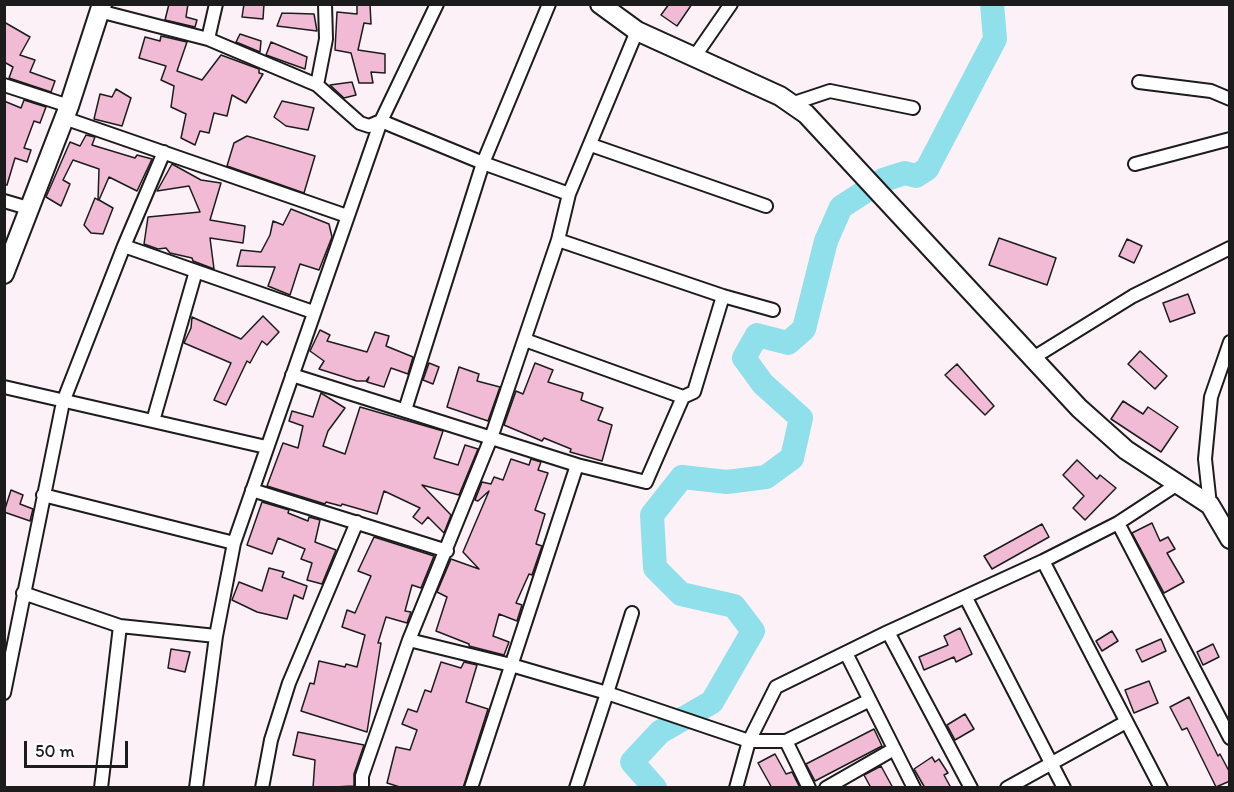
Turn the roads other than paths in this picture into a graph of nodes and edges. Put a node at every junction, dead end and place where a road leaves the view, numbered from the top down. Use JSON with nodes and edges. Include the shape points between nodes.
{"nodes":[{"id":1,"x":216,"y":4,"type":"edge"},
{"id":2,"x":325,"y":4,"type":"edge"},
{"id":3,"x":437,"y":4,"type":"edge"},
{"id":4,"x":549,"y":4,"type":"edge"},
{"id":5,"x":600,"y":4,"type":"edge"},
{"id":6,"x":730,"y":4,"type":"edge"},
{"id":7,"x":101,"y":8,"type":"edge"},
{"id":8,"x":637,"y":31,"type":"junction"},
{"id":9,"x":208,"y":39,"type":"junction"},
{"id":10,"x":695,"y":57,"type":"junction"},
{"id":11,"x":1139,"y":82,"type":"dead end"},
{"id":12,"x":4,"y":85,"type":"edge"},
{"id":13,"x":317,"y":85,"type":"junction"},
{"id":14,"x":1230,"y":99,"type":"edge"},
{"id":15,"x":794,"y":104,"type":"junction"},
{"id":16,"x":913,"y":108,"type":"dead end"},
{"id":17,"x":67,"y":112,"type":"junction"},
{"id":18,"x":381,"y":121,"type":"junction"},
{"id":19,"x":1230,"y":139,"type":"edge"},
{"id":20,"x":591,"y":145,"type":"junction"},
{"id":21,"x":164,"y":152,"type":"junction"},
{"id":22,"x":483,"y":163,"type":"junction"},
{"id":23,"x":1135,"y":164,"type":"dead end"},
{"id":24,"x":569,"y":194,"type":"junction"},
{"id":25,"x":4,"y":201,"type":"edge"},
{"id":26,"x":766,"y":206,"type":"dead end"},
{"id":27,"x":27,"y":208,"type":"junction"},
{"id":28,"x":347,"y":216,"type":"junction"},
{"id":29,"x":558,"y":240,"type":"junction"},
{"id":30,"x":124,"y":246,"type":"junction"},
{"id":31,"x":1230,"y":248,"type":"edge"},
{"id":32,"x":196,"y":271,"type":"junction"},
{"id":33,"x":4,"y":274,"type":"edge"},
{"id":34,"x":723,"y":296,"type":"junction"},
{"id":35,"x":772,"y":310,"type":"dead end"},
{"id":36,"x":313,"y":312,"type":"junction"},
{"id":37,"x":525,"y":340,"type":"junction"},
{"id":38,"x":1230,"y":342,"type":"edge"},
{"id":39,"x":1033,"y":358,"type":"junction"},
{"id":40,"x":292,"y":375,"type":"junction"},
{"id":41,"x":4,"y":387,"type":"edge"},
{"id":42,"x":683,"y":397,"type":"junction"},
{"id":43,"x":63,"y":402,"type":"junction"},
{"id":44,"x":405,"y":410,"type":"junction"},
{"id":45,"x":153,"y":421,"type":"junction"},
{"id":46,"x":491,"y":438,"type":"junction"},
{"id":47,"x":266,"y":447,"type":"junction"},
{"id":48,"x":577,"y":465,"type":"junction"},
{"id":49,"x":1176,"y":485,"type":"junction"},
{"id":50,"x":252,"y":490,"type":"junction"},
{"id":51,"x":43,"y":495,"type":"junction"},
{"id":52,"x":1210,"y":505,"type":"junction"},
{"id":53,"x":357,"y":522,"type":"junction"},
{"id":54,"x":1118,"y":523,"type":"junction"},
{"id":55,"x":1230,"y":539,"type":"edge"},
{"id":56,"x":234,"y":543,"type":"junction"},
{"id":57,"x":447,"y":551,"type":"junction"},
{"id":58,"x":1043,"y":561,"type":"junction"},
{"id":59,"x":23,"y":592,"type":"junction"},
{"id":60,"x":966,"y":598,"type":"junction"},
{"id":61,"x":632,"y":613,"type":"dead end"},
{"id":62,"x":120,"y":626,"type":"junction"},
{"id":63,"x":888,"y":632,"type":"junction"},
{"id":64,"x":216,"y":636,"type":"junction"},
{"id":65,"x":409,"y":640,"type":"junction"},
{"id":66,"x":846,"y":653,"type":"junction"},
{"id":67,"x":511,"y":665,"type":"junction"},
{"id":68,"x":4,"y":693,"type":"edge"},
{"id":69,"x":607,"y":693,"type":"junction"},
{"id":70,"x":868,"y":701,"type":"junction"},
{"id":71,"x":1126,"y":722,"type":"junction"},
{"id":72,"x":1230,"y":738,"type":"edge"},
{"id":73,"x":749,"y":741,"type":"junction"},
{"id":74,"x":786,"y":741,"type":"junction"},
{"id":75,"x":894,"y":749,"type":"junction"},
{"id":76,"x":1051,"y":763,"type":"junction"},
{"id":77,"x":847,"y":782,"type":"edge"},
{"id":78,"x":740,"y":784,"type":"edge"},
{"id":79,"x":101,"y":788,"type":"edge"},
{"id":80,"x":196,"y":788,"type":"edge"},
{"id":81,"x":262,"y":788,"type":"edge"},
{"id":82,"x":362,"y":788,"type":"edge"},
{"id":83,"x":471,"y":788,"type":"edge"},
{"id":84,"x":576,"y":788,"type":"edge"},
{"id":85,"x":809,"y":788,"type":"edge"},
{"id":86,"x":826,"y":788,"type":"edge"},
{"id":87,"x":914,"y":788,"type":"edge"},
{"id":88,"x":971,"y":788,"type":"edge"},
{"id":89,"x":1007,"y":788,"type":"edge"},
{"id":90,"x":1064,"y":788,"type":"edge"},
{"id":91,"x":1161,"y":788,"type":"edge"}],
"edges":[{"from":1,"to":9,"type":"street"},
{"from":2,"to":13,"type":"street","via":[[326,39]]},
{"from":3,"to":18,"type":"street"},
{"from":4,"to":22,"type":"street"},
{"from":5,"to":8,"type":"street"},
{"from":6,"to":10,"type":"street"},
{"from":7,"to":9,"type":"street"},
{"from":7,"to":17,"type":"street"},
{"from":8,"to":10,"type":"street"},
{"from":8,"to":20,"type":"street"},
{"from":9,"to":13,"type":"street"},
{"from":10,"to":15,"type":"street"},
{"from":11,"to":14,"type":"street","via":[[1211,91]]},
{"from":12,"to":17,"type":"street"},
{"from":13,"to":18,"type":"street","via":[[360,123],[369,126]]},
{"from":15,"to":16,"type":"street","via":[[830,92]]},
{"from":15,"to":39,"type":"street"},
{"from":17,"to":21,"type":"street"},
{"from":17,"to":27,"type":"street"},
{"from":18,"to":22,"type":"street"},
{"from":18,"to":28,"type":"street"},
{"from":19,"to":23,"type":"street"},
{"from":20,"to":24,"type":"street"},
{"from":20,"to":26,"type":"street"},
{"from":21,"to":28,"type":"street"},
{"from":21,"to":30,"type":"street"},
{"from":22,"to":24,"type":"street"},
{"from":22,"to":44,"type":"street"},
{"from":24,"to":29,"type":"street"},
{"from":25,"to":27,"type":"street"},
{"from":27,"to":33,"type":"street"},
{"from":28,"to":36,"type":"street"},
{"from":29,"to":34,"type":"street"},
{"from":29,"to":37,"type":"street"},
{"from":30,"to":32,"type":"street"},
{"from":30,"to":43,"type":"street"},
{"from":31,"to":39,"type":"street","via":[[1133,296]]},
{"from":32,"to":36,"type":"street"},
{"from":32,"to":45,"type":"street"},
{"from":34,"to":35,"type":"street"},
{"from":34,"to":42,"type":"street","via":[[694,392]]},
{"from":36,"to":40,"type":"street"},
{"from":37,"to":42,"type":"street"},
{"from":37,"to":46,"type":"street"},
{"from":38,"to":52,"type":"street","via":[[1211,397],[1205,459]]},
{"from":39,"to":49,"type":"street","via":[[1079,408],[1126,450]]},
{"from":40,"to":44,"type":"street"},
{"from":40,"to":47,"type":"street"},
{"from":41,"to":43,"type":"street"},
{"from":42,"to":48,"type":"street","via":[[646,482]]},
{"from":43,"to":45,"type":"street"},
{"from":43,"to":51,"type":"street"},
{"from":44,"to":46,"type":"street"},
{"from":45,"to":47,"type":"street"},
{"from":46,"to":48,"type":"street"},
{"from":46,"to":57,"type":"street"},
{"from":47,"to":50,"type":"street"},
{"from":48,"to":67,"type":"street"},
{"from":49,"to":52,"type":"street"},
{"from":49,"to":54,"type":"street"},
{"from":50,"to":53,"type":"street"},
{"from":50,"to":56,"type":"street"},
{"from":51,"to":56,"type":"street"},
{"from":51,"to":59,"type":"street"},
{"from":52,"to":55,"type":"street"},
{"from":53,"to":57,"type":"street"},
{"from":53,"to":81,"type":"street","via":[[289,682],[271,740]]},
{"from":54,"to":58,"type":"street"},
{"from":54,"to":72,"type":"street"},
{"from":56,"to":64,"type":"street"},
{"from":57,"to":65,"type":"street"},
{"from":58,"to":60,"type":"street"},
{"from":58,"to":71,"type":"street"},
{"from":59,"to":62,"type":"street"},
{"from":59,"to":68,"type":"street"},
{"from":60,"to":63,"type":"street"},
{"from":60,"to":76,"type":"street"},
{"from":61,"to":69,"type":"street"},
{"from":62,"to":64,"type":"street"},
{"from":62,"to":79,"type":"street"},
{"from":63,"to":66,"type":"street"},
{"from":63,"to":88,"type":"street"},
{"from":64,"to":80,"type":"street"},
{"from":65,"to":67,"type":"street"},
{"from":65,"to":82,"type":"street","via":[[362,776]]},
{"from":66,"to":70,"type":"street"},
{"from":66,"to":73,"type":"street","via":[[776,687]]},
{"from":67,"to":69,"type":"street"},
{"from":67,"to":83,"type":"street"},
{"from":69,"to":73,"type":"street"},
{"from":69,"to":84,"type":"street"},
{"from":70,"to":74,"type":"street"},
{"from":70,"to":75,"type":"street"},
{"from":71,"to":76,"type":"street"},
{"from":71,"to":91,"type":"street"},
{"from":73,"to":74,"type":"street"},
{"from":73,"to":78,"type":"street"},
{"from":74,"to":85,"type":"street"},
{"from":75,"to":77,"type":"street"},
{"from":75,"to":87,"type":"street"},
{"from":76,"to":89,"type":"street"},
{"from":76,"to":90,"type":"street"},
{"from":77,"to":86,"type":"street"}]}
